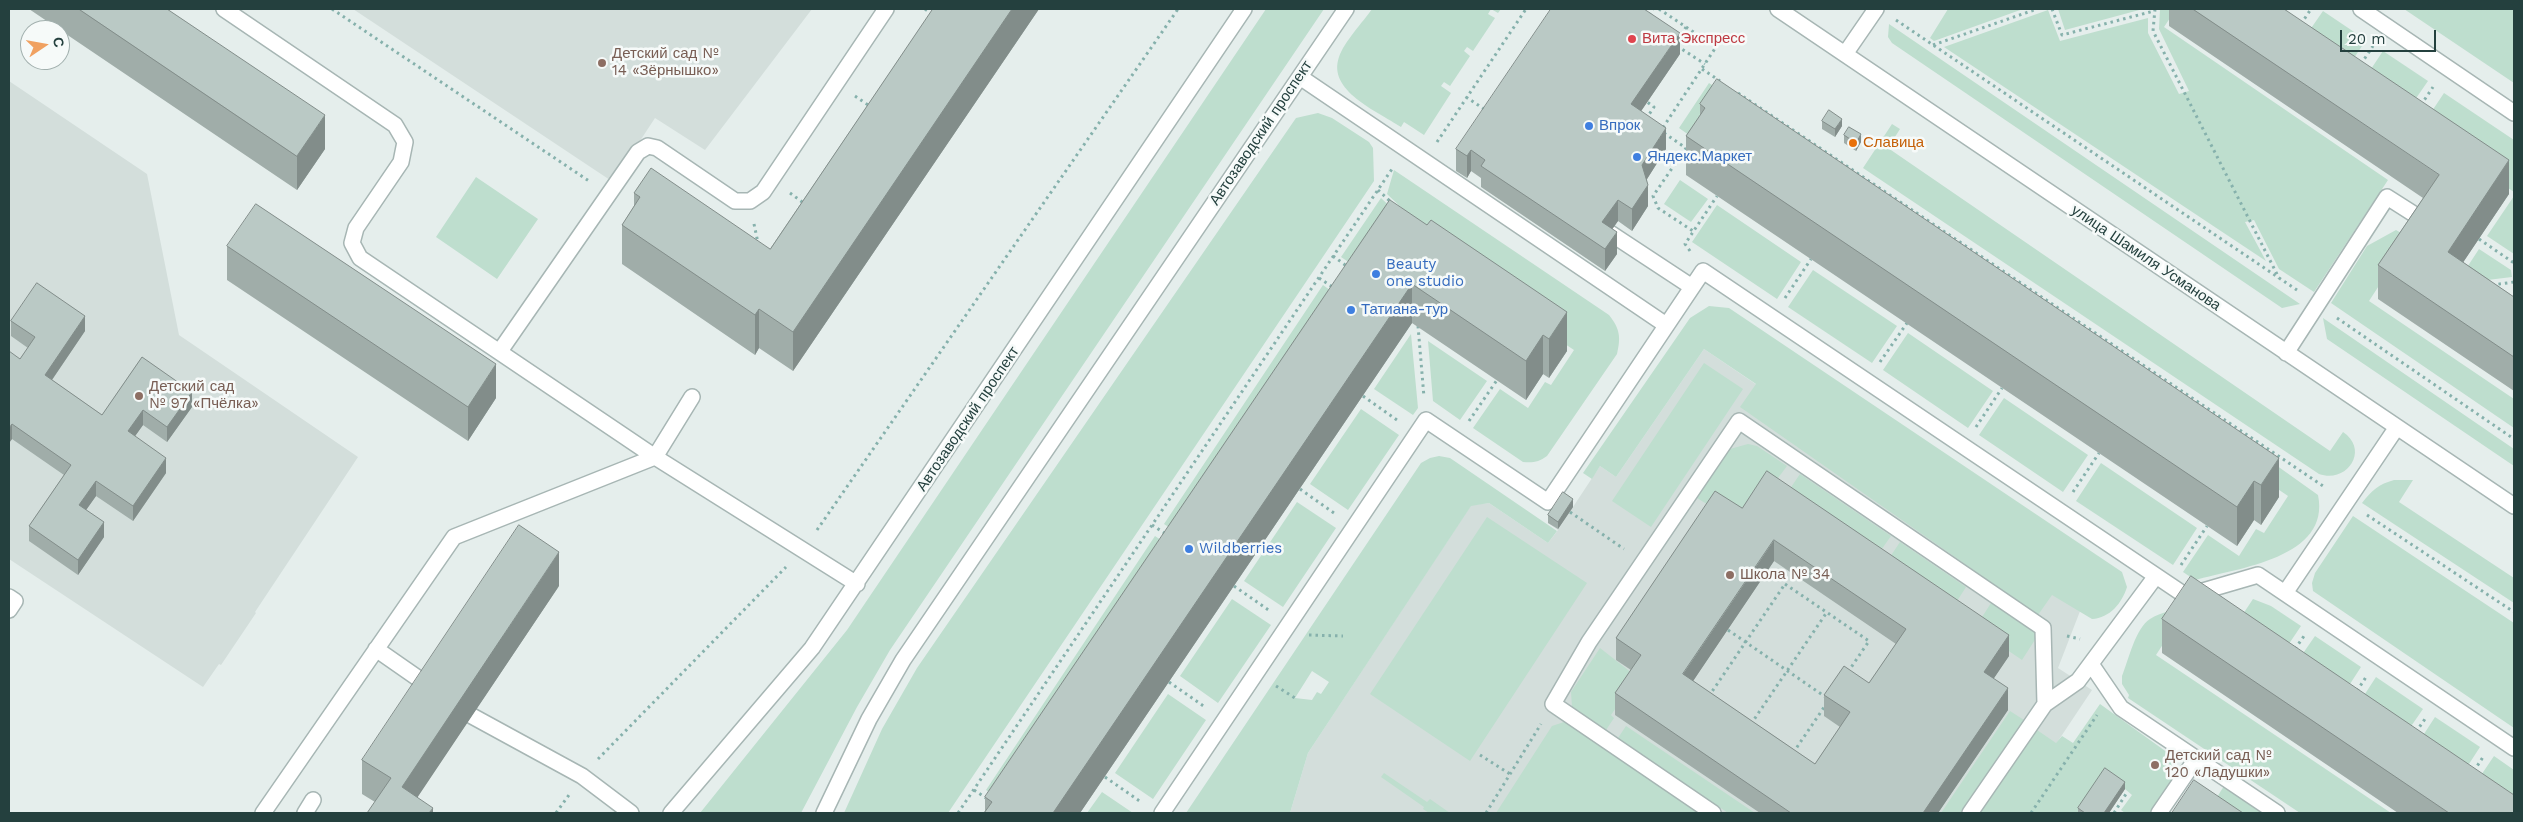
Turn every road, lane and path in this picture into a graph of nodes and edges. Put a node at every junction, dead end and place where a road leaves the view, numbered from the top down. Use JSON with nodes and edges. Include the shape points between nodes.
{"nodes":[{"id":1,"x":224,"y":9,"type":"edge"},
{"id":2,"x":332,"y":9,"type":"edge"},
{"id":3,"x":886,"y":9,"type":"edge"},
{"id":4,"x":925,"y":9,"type":"edge"},
{"id":5,"x":1178,"y":9,"type":"edge"},
{"id":6,"x":1244,"y":9,"type":"edge"},
{"id":7,"x":1346,"y":9,"type":"edge"},
{"id":8,"x":1526,"y":9,"type":"edge"},
{"id":9,"x":1653,"y":9,"type":"edge"},
{"id":10,"x":1659,"y":9,"type":"edge"},
{"id":11,"x":1778,"y":9,"type":"edge"},
{"id":12,"x":1876,"y":9,"type":"edge"},
{"id":13,"x":2037,"y":9,"type":"edge"},
{"id":14,"x":2052,"y":9,"type":"edge"},
{"id":15,"x":2311,"y":9,"type":"edge"},
{"id":16,"x":2361,"y":9,"type":"edge"},
{"id":17,"x":2155,"y":10,"type":"edge"},
{"id":18,"x":1670,"y":16,"type":"junction"},
{"id":19,"x":1894,"y":18,"type":"dead end"},
{"id":20,"x":940,"y":20,"type":"edge"},
{"id":21,"x":1667,"y":22,"type":"edge"},
{"id":22,"x":1643,"y":23,"type":"edge"},
{"id":23,"x":2386,"y":26,"type":"junction"},
{"id":24,"x":1686,"y":27,"type":"junction"},
{"id":25,"x":2297,"y":30,"type":"edge"},
{"id":26,"x":1675,"y":44,"type":"junction"},
{"id":27,"x":1933,"y":46,"type":"junction"},
{"id":28,"x":1672,"y":49,"type":"edge"},
{"id":29,"x":1846,"y":54,"type":"junction"},
{"id":30,"x":1705,"y":64,"type":"junction"},
{"id":31,"x":2447,"y":67,"type":"junction"},
{"id":32,"x":1702,"y":69,"type":"junction"},
{"id":33,"x":2356,"y":70,"type":"edge"},
{"id":34,"x":1300,"y":77,"type":"junction"},
{"id":35,"x":836,"y":83,"type":"junction"},
{"id":36,"x":1726,"y":85,"type":"edge"},
{"id":37,"x":1734,"y":90,"type":"edge"},
{"id":38,"x":1466,"y":98,"type":"junction"},
{"id":39,"x":1647,"y":102,"type":"edge"},
{"id":40,"x":1492,"y":104,"type":"edge"},
{"id":41,"x":2417,"y":111,"type":"edge"},
{"id":42,"x":877,"y":112,"type":"edge"},
{"id":43,"x":1487,"y":112,"type":"junction"},
{"id":44,"x":2514,"y":113,"type":"edge"},
{"id":45,"x":1494,"y":116,"type":"edge"},
{"id":46,"x":1781,"y":122,"type":"junction"},
{"id":47,"x":1642,"y":125,"type":"edge"},
{"id":48,"x":1777,"y":129,"type":"edge"},
{"id":49,"x":1660,"y":131,"type":"junction"},
{"id":50,"x":1657,"y":135,"type":"edge"},
{"id":51,"x":1406,"y":149,"type":"junction"},
{"id":52,"x":772,"y":179,"type":"junction"},
{"id":53,"x":1877,"y":186,"type":"junction"},
{"id":54,"x":1378,"y":190,"type":"junction"},
{"id":55,"x":1872,"y":193,"type":"edge"},
{"id":56,"x":608,"y":194,"type":"junction"},
{"id":57,"x":1717,"y":196,"type":"edge"},
{"id":58,"x":750,"y":202,"type":"junction"},
{"id":59,"x":811,"y":209,"type":"edge"},
{"id":60,"x":1398,"y":209,"type":"edge"},
{"id":61,"x":2420,"y":218,"type":"edge"},
{"id":62,"x":1693,"y":231,"type":"junction"},
{"id":63,"x":1610,"y":233,"type":"edge"},
{"id":64,"x":2479,"y":239,"type":"edge"},
{"id":65,"x":1956,"y":240,"type":"junction"},
{"id":66,"x":1685,"y":244,"type":"dead end"},
{"id":67,"x":1951,"y":247,"type":"edge"},
{"id":68,"x":759,"y":248,"type":"edge"},
{"id":69,"x":1333,"y":256,"type":"junction"},
{"id":70,"x":1811,"y":259,"type":"edge"},
{"id":71,"x":2514,"y":263,"type":"edge"},
{"id":72,"x":1348,"y":267,"type":"junction"},
{"id":73,"x":1355,"y":271,"type":"edge"},
{"id":74,"x":1343,"y":274,"type":"edge"},
{"id":75,"x":1319,"y":278,"type":"junction"},
{"id":76,"x":2279,"y":278,"type":"junction"},
{"id":77,"x":1338,"y":281,"type":"edge"},
{"id":78,"x":2514,"y":282,"type":"edge"},
{"id":79,"x":2488,"y":285,"type":"edge"},
{"id":80,"x":1692,"y":286,"type":"junction"},
{"id":81,"x":1334,"y":288,"type":"junction"},
{"id":82,"x":1341,"y":293,"type":"edge"},
{"id":83,"x":2318,"y":304,"type":"junction"},
{"id":84,"x":2068,"y":315,"type":"junction"},
{"id":85,"x":1772,"y":318,"type":"junction"},
{"id":86,"x":2063,"y":322,"type":"edge"},
{"id":87,"x":1907,"y":323,"type":"edge"},
{"id":88,"x":1418,"y":326,"type":"edge"},
{"id":89,"x":1666,"y":326,"type":"junction"},
{"id":90,"x":500,"y":351,"type":"junction"},
{"id":91,"x":2286,"y":353,"type":"junction"},
{"id":92,"x":1497,"y":380,"type":"edge"},
{"id":93,"x":2166,"y":380,"type":"junction"},
{"id":94,"x":1868,"y":382,"type":"junction"},
{"id":95,"x":2161,"y":387,"type":"edge"},
{"id":96,"x":2002,"y":388,"type":"edge"},
{"id":97,"x":1362,"y":396,"type":"edge"},
{"id":98,"x":692,"y":397,"type":"dead end"},
{"id":99,"x":1426,"y":420,"type":"junction"},
{"id":100,"x":2397,"y":427,"type":"junction"},
{"id":101,"x":1417,"y":433,"type":"junction"},
{"id":102,"x":2251,"y":438,"type":"junction"},
{"id":103,"x":2514,"y":438,"type":"edge"},
{"id":104,"x":1456,"y":440,"type":"junction"},
{"id":105,"x":2246,"y":444,"type":"edge"},
{"id":106,"x":1963,"y":446,"type":"junction"},
{"id":107,"x":2099,"y":453,"type":"edge"},
{"id":108,"x":656,"y":456,"type":"junction"},
{"id":109,"x":1300,"y":489,"type":"edge"},
{"id":110,"x":2346,"y":501,"type":"junction"},
{"id":111,"x":2514,"y":506,"type":"edge"},
{"id":112,"x":2060,"y":512,"type":"junction"},
{"id":113,"x":1571,"y":513,"type":"edge"},
{"id":114,"x":1152,"y":525,"type":"junction"},
{"id":115,"x":1355,"y":526,"type":"junction"},
{"id":116,"x":2207,"y":526,"type":"edge"},
{"id":117,"x":1168,"y":535,"type":"edge"},
{"id":118,"x":803,"y":550,"type":"junction"},
{"id":119,"x":1644,"y":562,"type":"junction"},
{"id":120,"x":2162,"y":580,"type":"junction"},
{"id":121,"x":857,"y":584,"type":"junction"},
{"id":122,"x":1234,"y":586,"type":"edge"},
{"id":123,"x":2285,"y":593,"type":"junction"},
{"id":124,"x":9,"y":597,"type":"edge"},
{"id":125,"x":9,"y":610,"type":"edge"},
{"id":126,"x":1827,"y":612,"type":"junction"},
{"id":127,"x":2514,"y":612,"type":"edge"},
{"id":128,"x":2318,"y":615,"type":"junction"},
{"id":129,"x":1289,"y":624,"type":"junction"},
{"id":130,"x":2042,"y":628,"type":"junction"},
{"id":131,"x":1728,"y":630,"type":"edge"},
{"id":132,"x":1306,"y":635,"type":"dead end"},
{"id":133,"x":1343,"y":636,"type":"dead end"},
{"id":134,"x":1746,"y":642,"type":"junction"},
{"id":135,"x":2104,"y":646,"type":"junction"},
{"id":136,"x":376,"y":649,"type":"junction"},
{"id":137,"x":2292,"y":655,"type":"edge"},
{"id":138,"x":2379,"y":657,"type":"junction"},
{"id":139,"x":2091,"y":664,"type":"junction"},
{"id":140,"x":1788,"y":670,"type":"junction"},
{"id":141,"x":1169,"y":682,"type":"edge"},
{"id":142,"x":1273,"y":684,"type":"dead end"},
{"id":143,"x":433,"y":688,"type":"edge"},
{"id":144,"x":2112,"y":693,"type":"junction"},
{"id":145,"x":2353,"y":696,"type":"edge"},
{"id":146,"x":1295,"y":698,"type":"dead end"},
{"id":147,"x":2439,"y":698,"type":"junction"},
{"id":148,"x":1829,"y":699,"type":"junction"},
{"id":149,"x":1834,"y":702,"type":"edge"},
{"id":150,"x":1553,"y":704,"type":"junction"},
{"id":151,"x":2045,"y":704,"type":"junction"},
{"id":152,"x":472,"y":716,"type":"edge"},
{"id":153,"x":1224,"y":720,"type":"junction"},
{"id":154,"x":1750,"y":725,"type":"junction"},
{"id":155,"x":2497,"y":736,"type":"junction"},
{"id":156,"x":2413,"y":737,"type":"edge"},
{"id":157,"x":2514,"y":748,"type":"edge"},
{"id":158,"x":1480,"y":755,"type":"dead end"},
{"id":159,"x":2196,"y":758,"type":"junction"},
{"id":160,"x":1510,"y":774,"type":"junction"},
{"id":161,"x":582,"y":776,"type":"junction"},
{"id":162,"x":2471,"y":776,"type":"edge"},
{"id":163,"x":1105,"y":777,"type":"edge"},
{"id":164,"x":974,"y":790,"type":"junction"},
{"id":165,"x":2126,"y":794,"type":"dead end"},
{"id":166,"x":314,"y":800,"type":"dead end"},
{"id":167,"x":1143,"y":803,"type":"dead end"},
{"id":168,"x":996,"y":805,"type":"edge"},
{"id":169,"x":263,"y":813,"type":"edge"},
{"id":170,"x":305,"y":813,"type":"edge"},
{"id":171,"x":556,"y":813,"type":"edge"},
{"id":172,"x":631,"y":813,"type":"edge"},
{"id":173,"x":671,"y":813,"type":"edge"},
{"id":174,"x":824,"y":813,"type":"edge"},
{"id":175,"x":958,"y":813,"type":"edge"},
{"id":176,"x":1162,"y":813,"type":"edge"},
{"id":177,"x":1486,"y":813,"type":"edge"},
{"id":178,"x":1713,"y":813,"type":"edge"},
{"id":179,"x":1970,"y":813,"type":"edge"},
{"id":180,"x":2032,"y":813,"type":"edge"},
{"id":181,"x":2115,"y":813,"type":"edge"},
{"id":182,"x":2159,"y":813,"type":"edge"},
{"id":183,"x":2277,"y":813,"type":"edge"}],
"edges":[{"from":1,"to":90,"type":"street","via":[[395,125],[405,142],[401,162],[356,228],[352,243],[360,258]]},
{"from":2,"to":56,"type":"path"},
{"from":3,"to":35,"type":"street"},
{"from":4,"to":20,"type":"path"},
{"from":5,"to":118,"type":"path"},
{"from":6,"to":121,"type":"street","name":"Автозаводский проспект"},
{"from":7,"to":34,"type":"street","name":"Автозаводский проспект"},
{"from":8,"to":38,"type":"path"},
{"from":9,"to":22,"type":"path"},
{"from":10,"to":18,"type":"path"},
{"from":11,"to":29,"type":"street","name":"улица Шамиля Усманова"},
{"from":12,"to":29,"type":"street"},
{"from":13,"to":27,"type":"path"},
{"from":14,"to":17,"type":"path","via":[[2062,35]]},
{"from":15,"to":25,"type":"path"},
{"from":16,"to":23,"type":"street"},
{"from":17,"to":76,"type":"path","via":[[2153,31]]},
{"from":18,"to":21,"type":"path"},
{"from":18,"to":24,"type":"path"},
{"from":19,"to":27,"type":"path"},
{"from":23,"to":31,"type":"street"},
{"from":23,"to":33,"type":"path"},
{"from":24,"to":26,"type":"path"},
{"from":24,"to":30,"type":"path","via":[[1716,47]]},
{"from":26,"to":28,"type":"path"},
{"from":26,"to":30,"type":"path"},
{"from":27,"to":76,"type":"path"},
{"from":29,"to":91,"type":"street","name":"улица Шамиля Усманова"},
{"from":30,"to":32,"type":"path"},
{"from":31,"to":41,"type":"path"},
{"from":31,"to":44,"type":"street"},
{"from":32,"to":36,"type":"path"},
{"from":32,"to":49,"type":"path"},
{"from":34,"to":51,"type":"street"},
{"from":34,"to":174,"type":"street","name":"Автозаводский проспект","via":[[903,660],[869,719]]},
{"from":35,"to":42,"type":"path"},
{"from":35,"to":52,"type":"street"},
{"from":37,"to":46,"type":"path"},
{"from":38,"to":43,"type":"path"},
{"from":38,"to":51,"type":"path","via":[[1437,143]]},
{"from":39,"to":47,"type":"path","via":[[1654,107]]},
{"from":40,"to":43,"type":"path"},
{"from":43,"to":45,"type":"path"},
{"from":46,"to":48,"type":"path"},
{"from":46,"to":53,"type":"path"},
{"from":49,"to":50,"type":"path"},
{"from":49,"to":62,"type":"path","via":[[1686,148],[1653,196],[1658,208]]},
{"from":51,"to":54,"type":"path"},
{"from":51,"to":89,"type":"street"},
{"from":52,"to":58,"type":"street"},
{"from":52,"to":59,"type":"path"},
{"from":53,"to":55,"type":"path"},
{"from":53,"to":65,"type":"path"},
{"from":54,"to":60,"type":"path"},
{"from":54,"to":69,"type":"path"},
{"from":56,"to":58,"type":"street","via":[[638,152],[648,146],[657,148],[735,201]]},
{"from":56,"to":90,"type":"street"},
{"from":57,"to":62,"type":"path"},
{"from":58,"to":68,"type":"path"},
{"from":61,"to":83,"type":"street","via":[[2387,197]]},
{"from":62,"to":66,"type":"path"},
{"from":63,"to":80,"type":"street"},
{"from":64,"to":71,"type":"path"},
{"from":65,"to":67,"type":"path"},
{"from":65,"to":84,"type":"path"},
{"from":69,"to":72,"type":"path"},
{"from":69,"to":75,"type":"path"},
{"from":70,"to":85,"type":"path"},
{"from":72,"to":73,"type":"path"},
{"from":72,"to":74,"type":"path"},
{"from":75,"to":81,"type":"path"},
{"from":75,"to":114,"type":"path"},
{"from":76,"to":83,"type":"path"},
{"from":77,"to":81,"type":"path"},
{"from":78,"to":79,"type":"path"},
{"from":80,"to":85,"type":"street","via":[[1703,271]]},
{"from":80,"to":89,"type":"street"},
{"from":81,"to":82,"type":"path"},
{"from":83,"to":91,"type":"street"},
{"from":83,"to":103,"type":"path"},
{"from":84,"to":86,"type":"path"},
{"from":84,"to":93,"type":"path"},
{"from":85,"to":94,"type":"street"},
{"from":87,"to":94,"type":"path"},
{"from":88,"to":99,"type":"path"},
{"from":89,"to":104,"type":"street","via":[[1548,502]]},
{"from":90,"to":108,"type":"street"},
{"from":91,"to":100,"type":"street","name":"улица Шамиля Усманова"},
{"from":92,"to":104,"type":"path"},
{"from":93,"to":95,"type":"path"},
{"from":93,"to":102,"type":"path"},
{"from":94,"to":106,"type":"street"},
{"from":96,"to":106,"type":"path"},
{"from":97,"to":101,"type":"path"},
{"from":98,"to":108,"type":"street"},
{"from":99,"to":101,"type":"street"},
{"from":99,"to":104,"type":"street"},
{"from":100,"to":110,"type":"street"},
{"from":100,"to":111,"type":"street","name":"улица Шамиля Усманова"},
{"from":101,"to":115,"type":"street"},
{"from":102,"to":105,"type":"path"},
{"from":102,"to":110,"type":"path"},
{"from":106,"to":112,"type":"street"},
{"from":107,"to":112,"type":"path"},
{"from":108,"to":118,"type":"street"},
{"from":108,"to":136,"type":"street","via":[[454,537]]},
{"from":109,"to":115,"type":"path"},
{"from":110,"to":123,"type":"street"},
{"from":110,"to":127,"type":"path"},
{"from":112,"to":120,"type":"street"},
{"from":113,"to":119,"type":"path"},
{"from":114,"to":117,"type":"path"},
{"from":114,"to":164,"type":"path"},
{"from":115,"to":129,"type":"street"},
{"from":116,"to":120,"type":"path"},
{"from":118,"to":121,"type":"street"},
{"from":118,"to":161,"type":"path"},
{"from":119,"to":130,"type":"street","via":[[1739,421]]},
{"from":119,"to":150,"type":"street","via":[[1589,642]]},
{"from":120,"to":123,"type":"street","via":[[2186,596],[2258,575]]},
{"from":120,"to":135,"type":"street"},
{"from":121,"to":173,"type":"street","name":"Автозаводский проспект","via":[[812,648]]},
{"from":122,"to":129,"type":"path"},
{"from":123,"to":128,"type":"street"},
{"from":124,"to":125,"type":"street","via":[[15,601]]},
{"from":126,"to":134,"type":"path","via":[[1785,584]]},
{"from":126,"to":140,"type":"path"},
{"from":126,"to":148,"type":"path","via":[[1869,641]]},
{"from":128,"to":137,"type":"path"},
{"from":128,"to":138,"type":"street"},
{"from":129,"to":153,"type":"street"},
{"from":130,"to":135,"type":"path"},
{"from":130,"to":151,"type":"street"},
{"from":131,"to":134,"type":"path"},
{"from":132,"to":133,"type":"path"},
{"from":134,"to":140,"type":"path"},
{"from":134,"to":154,"type":"path","via":[[1709,696]]},
{"from":135,"to":139,"type":"street"},
{"from":136,"to":143,"type":"street"},
{"from":136,"to":169,"type":"street"},
{"from":138,"to":145,"type":"path"},
{"from":138,"to":147,"type":"street"},
{"from":139,"to":144,"type":"street"},
{"from":139,"to":151,"type":"street","via":[[2078,681]]},
{"from":140,"to":148,"type":"path"},
{"from":140,"to":154,"type":"path"},
{"from":141,"to":153,"type":"path"},
{"from":142,"to":146,"type":"path"},
{"from":144,"to":159,"type":"street","via":[[2121,708]]},
{"from":144,"to":180,"type":"path"},
{"from":147,"to":155,"type":"street"},
{"from":147,"to":156,"type":"path"},
{"from":148,"to":149,"type":"path"},
{"from":148,"to":154,"type":"path","via":[[1793,754]]},
{"from":150,"to":160,"type":"path"},
{"from":150,"to":178,"type":"street"},
{"from":151,"to":179,"type":"street"},
{"from":152,"to":161,"type":"street"},
{"from":153,"to":176,"type":"street"},
{"from":155,"to":157,"type":"street"},
{"from":155,"to":162,"type":"path"},
{"from":158,"to":160,"type":"path"},
{"from":159,"to":182,"type":"street"},
{"from":159,"to":183,"type":"street"},
{"from":160,"to":177,"type":"path"},
{"from":161,"to":171,"type":"path"},
{"from":161,"to":172,"type":"street"},
{"from":163,"to":167,"type":"path"},
{"from":164,"to":168,"type":"path"},
{"from":164,"to":175,"type":"path"},
{"from":165,"to":181,"type":"path"},
{"from":166,"to":170,"type":"street"}]}
